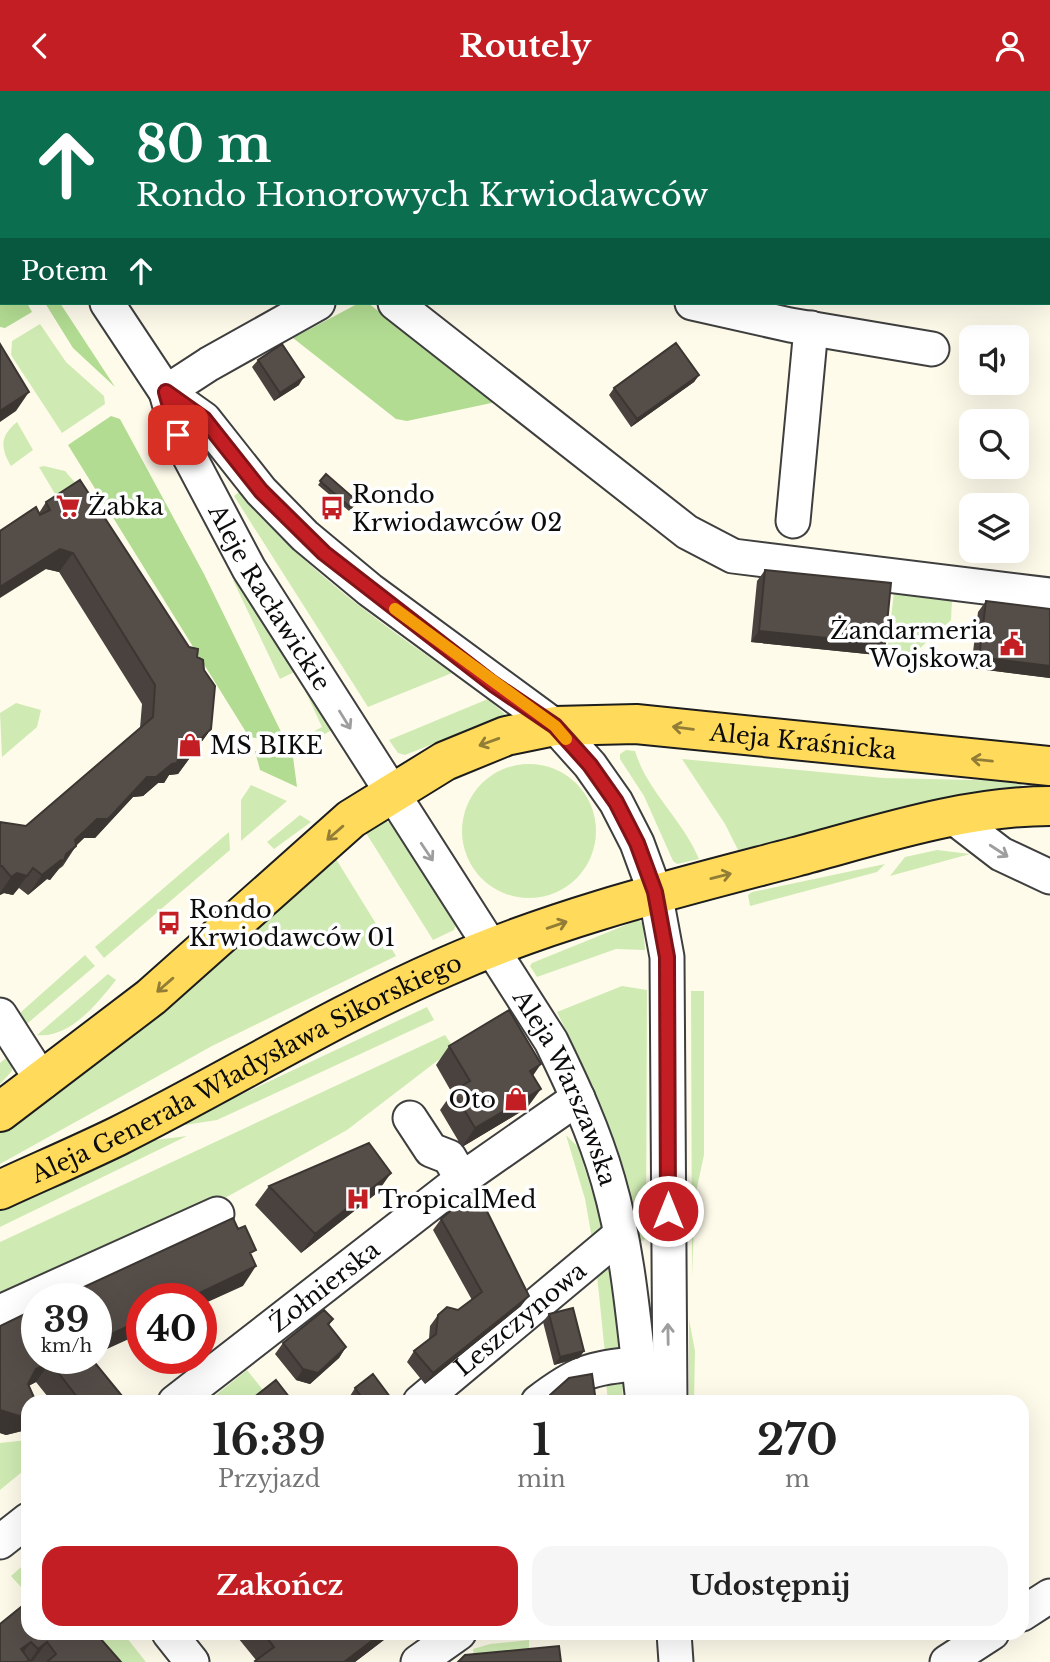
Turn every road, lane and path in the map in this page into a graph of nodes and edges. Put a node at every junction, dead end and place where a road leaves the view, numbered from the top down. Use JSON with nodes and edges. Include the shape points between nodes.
{"nodes":[{"id":1,"x":108,"y":305,"type":"edge"},
{"id":2,"x":314,"y":305,"type":"edge"},
{"id":3,"x":398,"y":305,"type":"edge"},
{"id":4,"x":702,"y":305,"type":"edge"},
{"id":5,"x":811,"y":328,"type":"junction"},
{"id":6,"x":932,"y":349,"type":"dead end"},
{"id":7,"x":166,"y":392,"type":"junction"},
{"id":8,"x":793,"y":521,"type":"dead end"},
{"id":9,"x":1050,"y":595,"type":"edge"},
{"id":10,"x":555,"y":726,"type":"junction"},
{"id":11,"x":1050,"y":766,"type":"edge"},
{"id":12,"x":391,"y":794,"type":"junction"},
{"id":13,"x":1050,"y":806,"type":"edge"},
{"id":14,"x":953,"y":817,"type":"junction"},
{"id":15,"x":1050,"y":877,"type":"edge"},
{"id":16,"x":655,"y":892,"type":"junction"},
{"id":17,"x":492,"y":947,"type":"junction"},
{"id":18,"x":0,"y":1015,"type":"edge"},
{"id":19,"x":43,"y":1082,"type":"junction"},
{"id":20,"x":578,"y":1098,"type":"junction"},
{"id":21,"x":0,"y":1112,"type":"edge"},
{"id":22,"x":410,"y":1118,"type":"dead end"},
{"id":23,"x":462,"y":1179,"type":"junction"},
{"id":24,"x":0,"y":1190,"type":"edge"},
{"id":25,"x":217,"y":1214,"type":"dead end"},
{"id":26,"x":620,"y":1235,"type":"junction"},
{"id":27,"x":0,"y":1312,"type":"edge"},
{"id":28,"x":638,"y":1364,"type":"junction"},
{"id":29,"x":184,"y":1395,"type":"edge"},
{"id":30,"x":428,"y":1395,"type":"edge"},
{"id":31,"x":548,"y":1395,"type":"edge"},
{"id":32,"x":642,"y":1395,"type":"edge"},
{"id":33,"x":670,"y":1395,"type":"edge"},
{"id":34,"x":21,"y":1526,"type":"edge"},
{"id":35,"x":0,"y":1542,"type":"edge"},
{"id":36,"x":1050,"y":1596,"type":"edge"},
{"id":37,"x":1029,"y":1609,"type":"edge"},
{"id":38,"x":175,"y":1640,"type":"edge"},
{"id":39,"x":449,"y":1640,"type":"edge"},
{"id":40,"x":674,"y":1640,"type":"edge"},
{"id":41,"x":981,"y":1640,"type":"edge"},
{"id":42,"x":192,"y":1662,"type":"edge"},
{"id":43,"x":418,"y":1662,"type":"edge"},
{"id":44,"x":676,"y":1662,"type":"edge"},
{"id":45,"x":947,"y":1662,"type":"edge"}],
"edges":[{"from":1,"to":7,"type":"street","name":"Aleje Racławickie"},
{"from":2,"to":7,"type":"street"},
{"from":3,"to":9,"type":"street","via":[[710,547],[733,556]]},
{"from":4,"to":5,"type":"street"},
{"from":5,"to":6,"type":"street"},
{"from":5,"to":8,"type":"street"},
{"from":7,"to":10,"type":"street","name":"Aleje Racławickie","via":[[204,419],[261,491],[324,553]]},
{"from":7,"to":12,"type":"street","name":"Aleje Racławickie","one_way":true,"via":[[178,435],[249,569]]},
{"from":11,"to":10,"type":"main road","name":"Aleja Kraśnicka","one_way":true,"via":[[636,723]]},
{"from":10,"to":12,"type":"main road","name":"Aleja Kraśnicka","one_way":true,"via":[[485,743]]},
{"from":10,"to":16,"type":"street","name":"Aleje Racławickie","via":[[616,802]]},
{"from":12,"to":17,"type":"street","name":"Aleje Racławickie","one_way":true},
{"from":12,"to":19,"type":"main road","one_way":true,"via":[[351,819],[151,997]]},
{"from":13,"to":14,"type":"main road"},
{"from":14,"to":15,"type":"street","one_way":true,"via":[[1001,854]]},
{"from":16,"to":14,"type":"main road","one_way":true},
{"from":17,"to":16,"type":"main road","name":"Aleja Generała Władysława Sikorskiego","one_way":true},
{"from":33,"to":16,"type":"street","one_way":true,"via":[[667,957]]},
{"from":17,"to":20,"type":"street","name":"Aleja Warszawska","via":[[534,1011]]},
{"from":17,"to":24,"type":"main road","name":"Aleja Generała Władysława Sikorskiego","via":[[231,1073],[118,1136]]},
{"from":18,"to":19,"type":"street"},
{"from":19,"to":21,"type":"main road"},
{"from":20,"to":23,"type":"street","name":"Żołnierska"},
{"from":20,"to":26,"type":"street","name":"Aleja Warszawska","via":[[608,1181]]},
{"from":22,"to":23,"type":"street","via":[[431,1150],[449,1157]]},
{"from":23,"to":29,"type":"street","name":"Żołnierska"},
{"from":25,"to":27,"type":"street"},
{"from":26,"to":28,"type":"street","name":"Aleja Warszawska"},
{"from":26,"to":30,"type":"street","name":"Leszczynowa"},
{"from":28,"to":31,"type":"street","via":[[598,1366]]},
{"from":28,"to":32,"type":"street","name":"Aleja Warszawska"},
{"from":34,"to":35,"type":"street"},
{"from":36,"to":37,"type":"street"},
{"from":38,"to":42,"type":"street"},
{"from":39,"to":43,"type":"street"},
{"from":40,"to":44,"type":"street"},
{"from":41,"to":45,"type":"street"}]}
